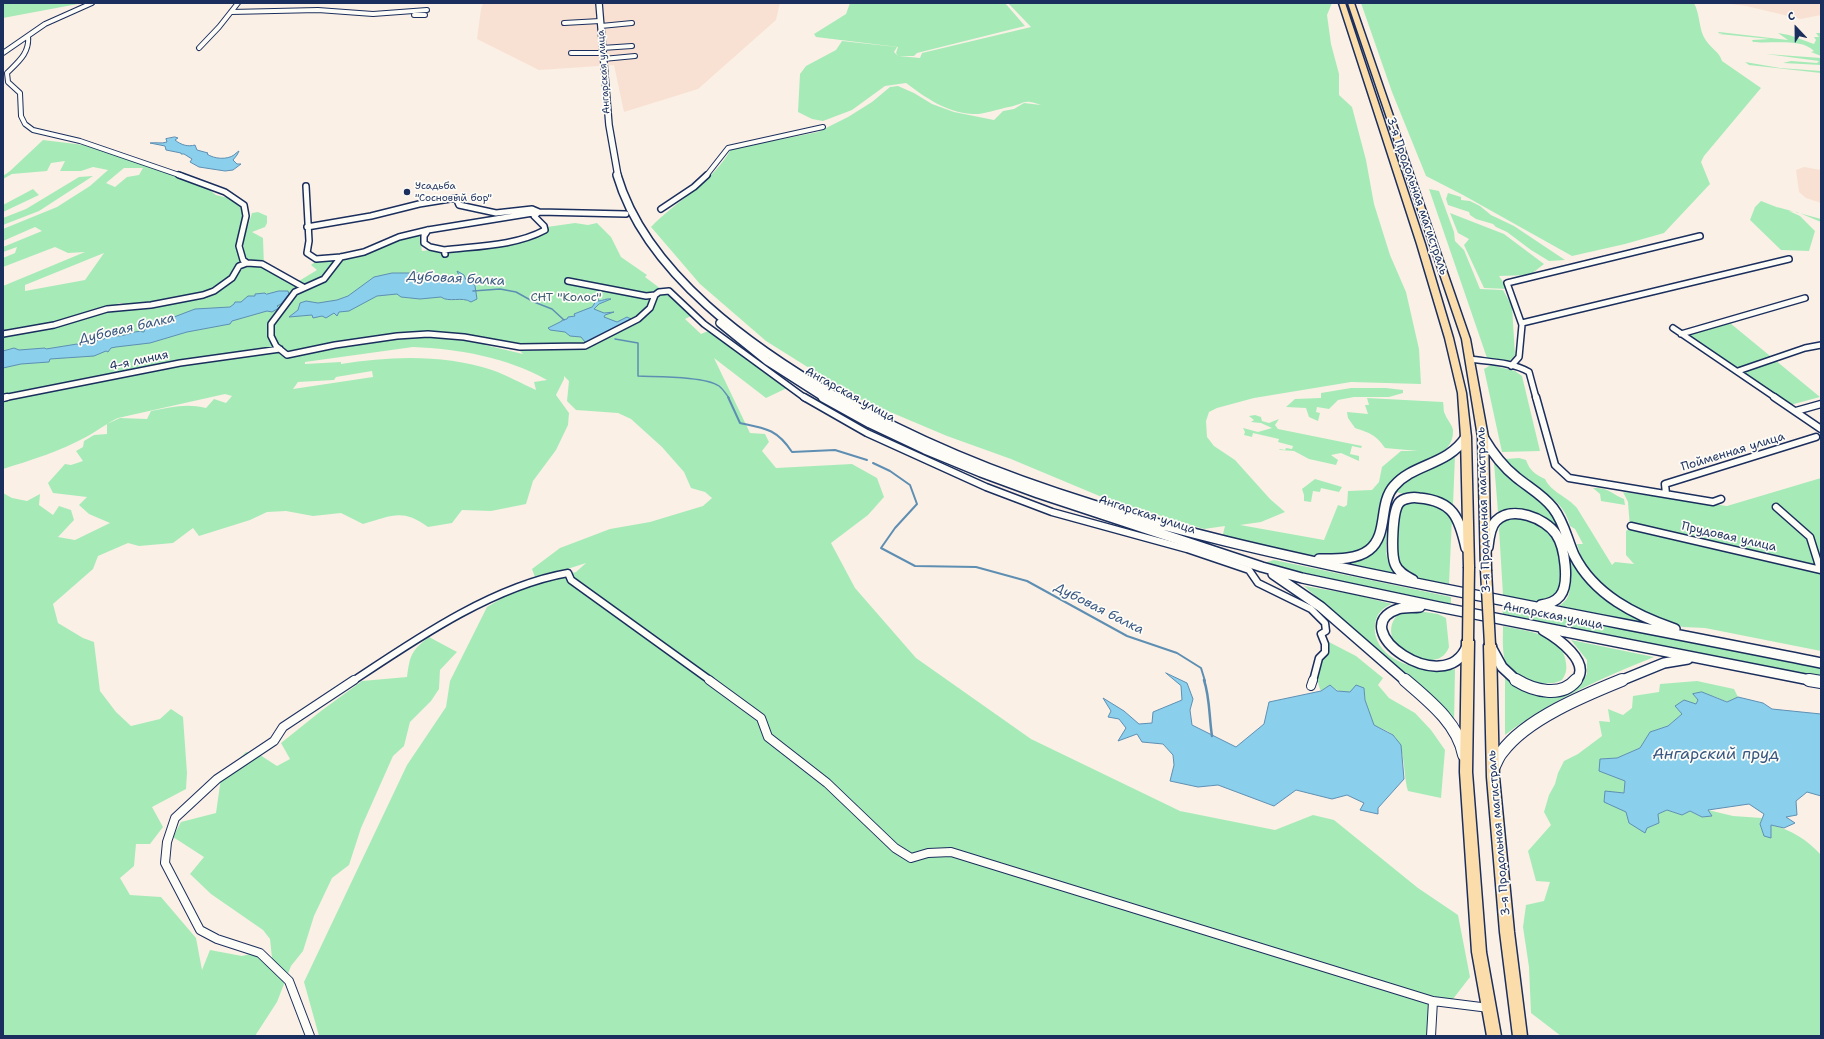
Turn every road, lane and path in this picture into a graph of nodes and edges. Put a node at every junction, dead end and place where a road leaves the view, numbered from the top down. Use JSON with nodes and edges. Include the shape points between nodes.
{"nodes":[{"id":1,"x":92,"y":3,"type":"edge"},
{"id":2,"x":238,"y":3,"type":"edge"},
{"id":3,"x":599,"y":3,"type":"edge"},
{"id":4,"x":1342,"y":3,"type":"edge"},
{"id":5,"x":1351,"y":3,"type":"edge"},
{"id":6,"x":427,"y":10,"type":"dead end"},
{"id":7,"x":231,"y":12,"type":"junction"},
{"id":8,"x":411,"y":13,"type":"junction"},
{"id":9,"x":425,"y":15,"type":"dead end"},
{"id":10,"x":564,"y":23,"type":"dead end"},
{"id":11,"x":632,"y":23,"type":"dead end"},
{"id":12,"x":601,"y":24,"type":"junction"},
{"id":13,"x":28,"y":36,"type":"junction"},
{"id":14,"x":632,"y":46,"type":"dead end"},
{"id":15,"x":198,"y":48,"type":"dead end"},
{"id":16,"x":3,"y":53,"type":"edge"},
{"id":17,"x":571,"y":53,"type":"dead end"},
{"id":18,"x":603,"y":53,"type":"junction"},
{"id":19,"x":635,"y":56,"type":"dead end"},
{"id":20,"x":823,"y":127,"type":"dead end"},
{"id":21,"x":610,"y":140,"type":"junction"},
{"id":22,"x":306,"y":186,"type":"dead end"},
{"id":23,"x":660,"y":209,"type":"dead end"},
{"id":24,"x":539,"y":212,"type":"junction"},
{"id":25,"x":626,"y":214,"type":"junction"},
{"id":26,"x":307,"y":227,"type":"junction"},
{"id":27,"x":428,"y":230,"type":"junction"},
{"id":28,"x":1700,"y":236,"type":"dead end"},
{"id":29,"x":341,"y":257,"type":"junction"},
{"id":30,"x":1789,"y":259,"type":"dead end"},
{"id":31,"x":247,"y":263,"type":"junction"},
{"id":32,"x":568,"y":281,"type":"dead end"},
{"id":33,"x":303,"y":287,"type":"junction"},
{"id":34,"x":655,"y":295,"type":"junction"},
{"id":35,"x":1805,"y":298,"type":"dead end"},
{"id":36,"x":1522,"y":323,"type":"junction"},
{"id":37,"x":1673,"y":328,"type":"dead end"},
{"id":38,"x":3,"y":334,"type":"edge"},
{"id":39,"x":1681,"y":334,"type":"junction"},
{"id":40,"x":1821,"y":345,"type":"edge"},
{"id":41,"x":280,"y":349,"type":"junction"},
{"id":42,"x":1470,"y":359,"type":"junction"},
{"id":43,"x":1511,"y":366,"type":"junction"},
{"id":44,"x":1738,"y":371,"type":"junction"},
{"id":45,"x":3,"y":398,"type":"edge"},
{"id":46,"x":1821,"y":404,"type":"edge"},
{"id":47,"x":1796,"y":412,"type":"junction"},
{"id":48,"x":1821,"y":429,"type":"edge"},
{"id":49,"x":1466,"y":437,"type":"junction"},
{"id":50,"x":1483,"y":437,"type":"junction"},
{"id":51,"x":1816,"y":437,"type":"dead end"},
{"id":52,"x":1666,"y":494,"type":"junction"},
{"id":53,"x":1721,"y":499,"type":"dead end"},
{"id":54,"x":1776,"y":507,"type":"dead end"},
{"id":55,"x":1631,"y":526,"type":"dead end"},
{"id":56,"x":1266,"y":552,"type":"junction"},
{"id":57,"x":1469,"y":566,"type":"junction"},
{"id":58,"x":1262,"y":567,"type":"junction"},
{"id":59,"x":1821,"y":569,"type":"edge"},
{"id":60,"x":1486,"y":570,"type":"junction"},
{"id":61,"x":1433,"y":587,"type":"junction"},
{"id":62,"x":1525,"y":604,"type":"junction"},
{"id":63,"x":1439,"y":607,"type":"junction"},
{"id":64,"x":1533,"y":625,"type":"junction"},
{"id":65,"x":1708,"y":640,"type":"junction"},
{"id":66,"x":1468,"y":641,"type":"junction"},
{"id":67,"x":1490,"y":646,"type":"junction"},
{"id":68,"x":1713,"y":661,"type":"junction"},
{"id":69,"x":1821,"y":663,"type":"edge"},
{"id":70,"x":1821,"y":682,"type":"edge"},
{"id":71,"x":1311,"y":686,"type":"dead end"},
{"id":72,"x":1466,"y":772,"type":"junction"},
{"id":73,"x":1493,"y":777,"type":"junction"},
{"id":74,"x":1433,"y":1001,"type":"junction"},
{"id":75,"x":1489,"y":1008,"type":"junction"},
{"id":76,"x":310,"y":1036,"type":"edge"},
{"id":77,"x":1431,"y":1036,"type":"edge"},
{"id":78,"x":1494,"y":1036,"type":"edge"},
{"id":79,"x":1520,"y":1036,"type":"edge"}],
"edges":[{"from":1,"to":13,"type":"street","via":[[57,18]]},
{"from":2,"to":7,"type":"street"},
{"from":3,"to":12,"type":"main road","name":"Ангарская улица"},
{"from":4,"to":49,"type":"highway","name":"3-я Продольная магистраль","via":[[1449,338],[1462,393]]},
{"from":5,"to":42,"type":"highway","name":"3-я Продольная магистраль","via":[[1459,316]]},
{"from":6,"to":8,"type":"street"},
{"from":7,"to":8,"type":"street","via":[[318,10],[374,14]]},
{"from":7,"to":15,"type":"street"},
{"from":8,"to":9,"type":"street"},
{"from":10,"to":12,"type":"street"},
{"from":11,"to":12,"type":"street"},
{"from":12,"to":18,"type":"main road","name":"Ангарская улица"},
{"from":13,"to":16,"type":"street"},
{"from":13,"to":31,"type":"street","via":[[30,44],[24,56],[7,73],[8,82],[20,93],[19,107],[22,120],[28,127],[72,139],[198,182],[235,198],[246,209],[239,249],[241,257]]},
{"from":14,"to":18,"type":"street"},
{"from":17,"to":18,"type":"street"},
{"from":18,"to":19,"type":"street"},
{"from":18,"to":21,"type":"main road","name":"Ангарская улица"},
{"from":20,"to":23,"type":"street","via":[[728,148],[710,172],[694,187]]},
{"from":21,"to":25,"type":"main road","name":"Ангарская улица","via":[[610,169]]},
{"from":21,"to":56,"type":"main road","name":"Ангарская улица","via":[[615,169],[632,212],[661,257],[693,293],[722,318],[806,378],[902,432],[978,464],[1078,500]]},
{"from":22,"to":26,"type":"street"},
{"from":24,"to":25,"type":"street","via":[[555,210]]},
{"from":24,"to":26,"type":"street","via":[[532,209],[496,213],[458,205],[456,198]]},
{"from":24,"to":27,"type":"street"},
{"from":24,"to":27,"type":"street","via":[[534,216],[545,230],[513,241],[444,252],[430,248],[423,242],[423,235]]},
{"from":25,"to":58,"type":"main road","name":"Ангарская улица","via":[[642,240],[687,294],[752,350],[828,400],[910,443],[975,470],[1054,499]]},
{"from":26,"to":29,"type":"street","via":[[308,253],[316,259]]},
{"from":27,"to":29,"type":"street","via":[[399,237],[364,252]]},
{"from":28,"to":36,"type":"street","via":[[1506,283]]},
{"from":29,"to":33,"type":"street","via":[[324,279]]},
{"from":30,"to":36,"type":"street"},
{"from":31,"to":33,"type":"street","via":[[262,264]]},
{"from":31,"to":38,"type":"street","via":[[240,266],[232,278],[214,291],[203,295],[151,306],[107,309],[54,325]]},
{"from":32,"to":34,"type":"street","via":[[646,296]]},
{"from":33,"to":41,"type":"street","via":[[295,292],[271,324],[271,336]]},
{"from":34,"to":41,"type":"street","via":[[650,308],[638,319],[585,346],[520,347],[464,337],[428,334],[335,345],[287,355]]},
{"from":34,"to":71,"type":"street","via":[[664,290],[672,292],[704,324],[806,399],[867,433],[986,486],[1052,512],[1187,549],[1249,570],[1258,583],[1311,609],[1325,623],[1326,631],[1322,634],[1325,652],[1319,658]]},
{"from":35,"to":39,"type":"street"},
{"from":36,"to":43,"type":"street","via":[[1519,357]]},
{"from":37,"to":39,"type":"street"},
{"from":39,"to":44,"type":"street"},
{"from":40,"to":44,"type":"street"},
{"from":41,"to":45,"type":"street","name":"4-я линия","via":[[180,363]]},
{"from":42,"to":43,"type":"street"},
{"from":42,"to":50,"type":"highway","name":"3-я Продольная магистраль"},
{"from":43,"to":52,"type":"street","via":[[1527,369],[1529,372],[1555,465],[1569,478]]},
{"from":44,"to":47,"type":"street"},
{"from":46,"to":47,"type":"street"},
{"from":47,"to":48,"type":"street"},
{"from":49,"to":56,"type":"main road","via":[[1454,451],[1394,485],[1386,502],[1379,539],[1365,553],[1345,558],[1313,559]]},
{"from":49,"to":57,"type":"highway","name":"3-я Продольная магистраль"},
{"from":50,"to":60,"type":"highway","name":"3-я Продольная магистраль"},
{"from":50,"to":65,"type":"main road","via":[[1509,472],[1553,507],[1568,532],[1576,560],[1602,591],[1640,615]]},
{"from":51,"to":52,"type":"street","name":"Пойменная улица","via":[[1665,484]]},
{"from":52,"to":53,"type":"street","via":[[1713,502]]},
{"from":54,"to":59,"type":"street","via":[[1810,537]]},
{"from":55,"to":59,"type":"street","name":"Прудовая улица"},
{"from":56,"to":58,"type":"main road","via":[[1252,556],[1255,563]]},
{"from":56,"to":61,"type":"main road","name":"Ангарская улица"},
{"from":57,"to":61,"type":"main road","via":[[1462,528],[1449,507],[1440,501],[1427,498],[1402,500],[1397,507],[1393,559],[1395,565],[1403,574]]},
{"from":57,"to":66,"type":"highway","name":"3-я Продольная магистраль","bridge":true},
{"from":58,"to":63,"type":"main road","name":"Ангарская улица"},
{"from":58,"to":72,"type":"main road","via":[[1308,596],[1420,694],[1456,735],[1463,751]]},
{"from":60,"to":62,"type":"main road","via":[[1492,528],[1499,519],[1510,515],[1528,516],[1552,528],[1563,551],[1563,594],[1550,604]]},
{"from":60,"to":67,"type":"highway","name":"3-я Продольная магистраль","bridge":true},
{"from":61,"to":62,"type":"main road","name":"Ангарская улица"},
{"from":62,"to":65,"type":"main road","name":"Ангарская улица"},
{"from":63,"to":64,"type":"main road","name":"Ангарская улица"},
{"from":63,"to":66,"type":"main road","via":[[1400,608],[1389,613],[1384,618],[1381,630],[1387,644],[1399,655],[1435,666],[1459,659],[1465,652]]},
{"from":64,"to":67,"type":"main road","via":[[1562,642],[1576,659],[1580,667],[1577,679],[1572,685],[1562,690],[1550,691],[1524,685],[1506,673]]},
{"from":64,"to":68,"type":"main road","name":"Ангарская улица"},
{"from":65,"to":69,"type":"main road","name":"Ангарская улица"},
{"from":66,"to":72,"type":"highway","name":"3-я Продольная магистраль"},
{"from":67,"to":73,"type":"highway","name":"3-я Продольная магистраль"},
{"from":68,"to":70,"type":"main road","name":"Ангарская улица"},
{"from":68,"to":73,"type":"main road","via":[[1690,659],[1664,663],[1563,708],[1511,741],[1494,766]]},
{"from":72,"to":75,"type":"highway","name":"3-я Продольная магистраль","via":[[1479,952]]},
{"from":73,"to":79,"type":"highway","name":"3-я Продольная магистраль","via":[[1507,932]]},
{"from":74,"to":75,"type":"street"},
{"from":74,"to":76,"type":"street","via":[[951,852],[928,852],[910,858],[895,848],[827,783],[768,737],[760,718],[571,580],[568,573],[548,576],[514,588],[428,632],[282,727],[274,741],[217,779],[175,818],[167,842],[165,863],[200,930],[217,939],[260,953],[289,981]]},
{"from":74,"to":77,"type":"street"},
{"from":75,"to":78,"type":"highway","name":"3-я Продольная магистраль"}]}
